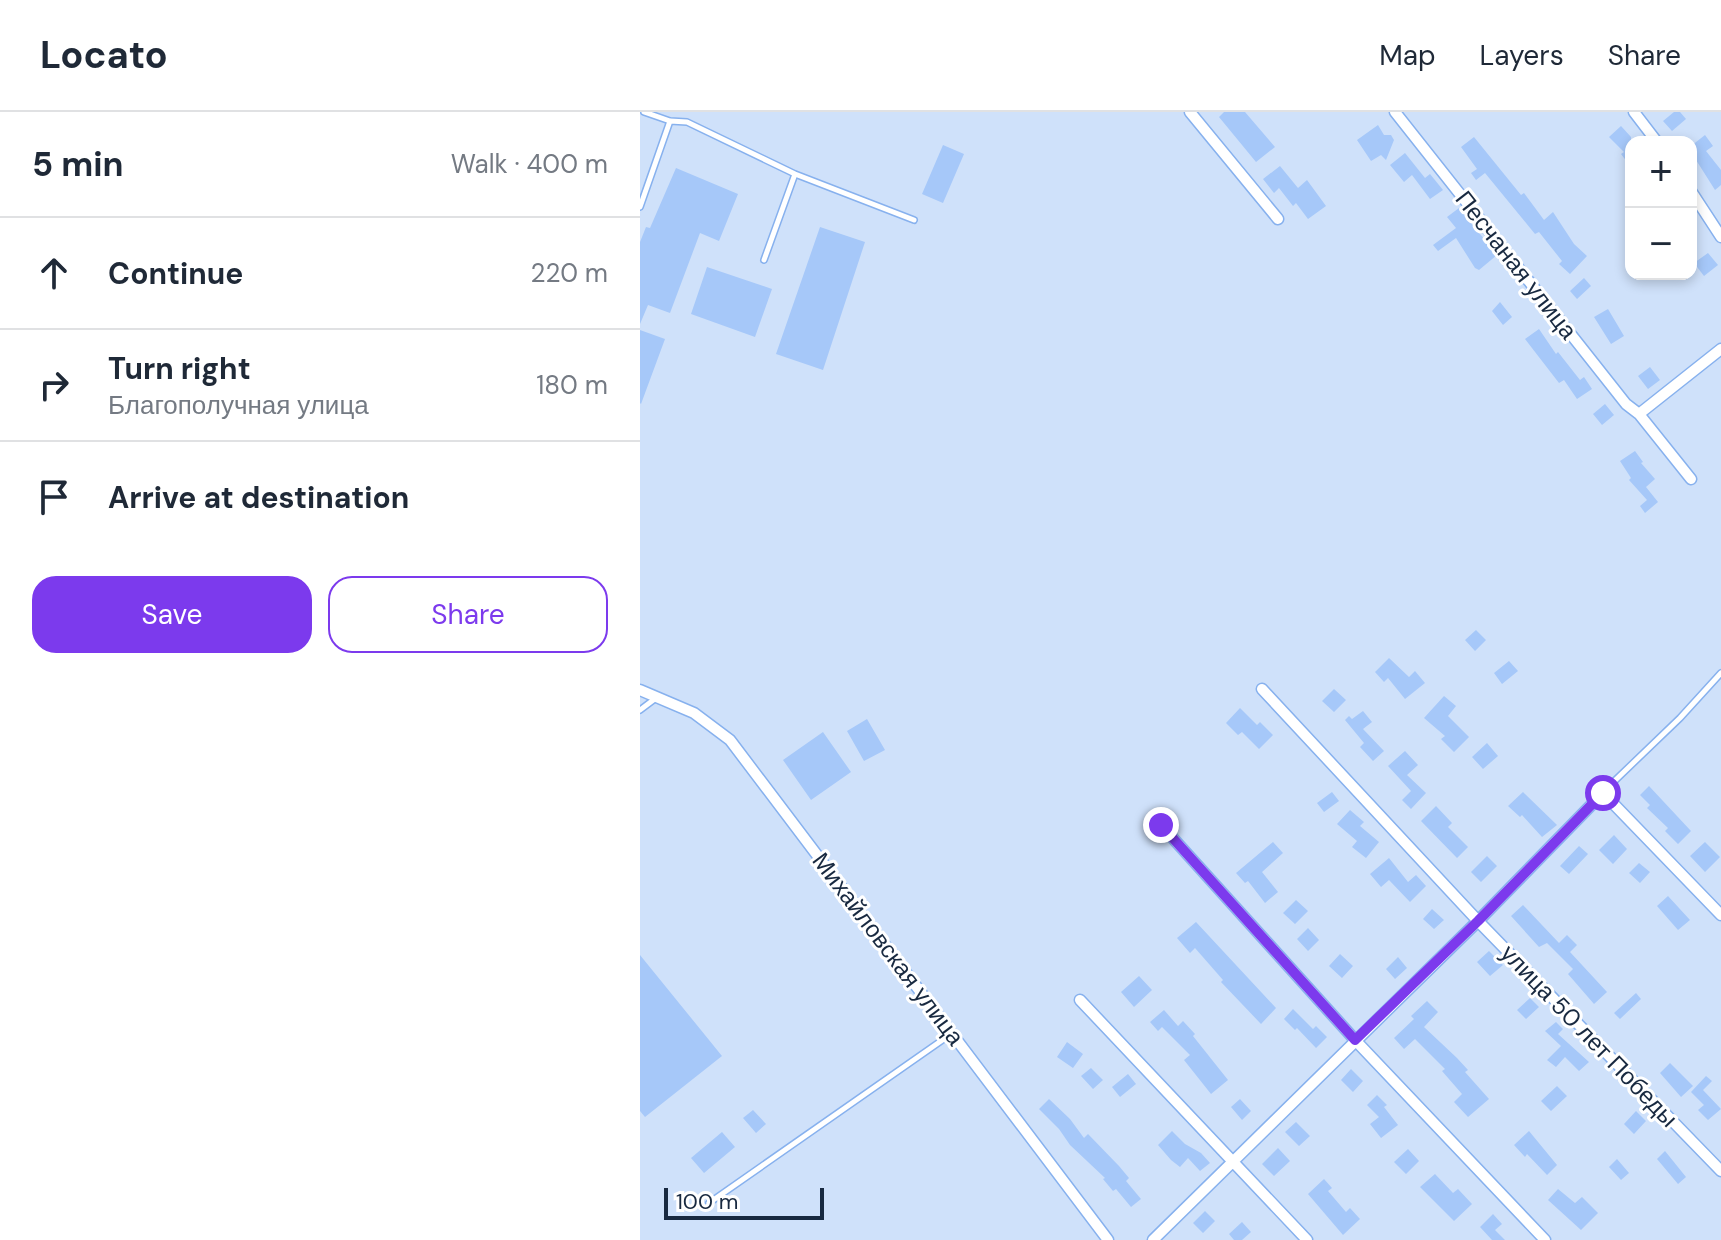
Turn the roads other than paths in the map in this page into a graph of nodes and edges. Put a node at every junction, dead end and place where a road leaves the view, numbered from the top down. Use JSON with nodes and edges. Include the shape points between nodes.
{"nodes":[{"id":1,"x":644,"y":112,"type":"edge"},
{"id":2,"x":1190,"y":112,"type":"edge"},
{"id":3,"x":1395,"y":112,"type":"edge"},
{"id":4,"x":1634,"y":112,"type":"edge"},
{"id":5,"x":670,"y":121,"type":"junction"},
{"id":6,"x":1652,"y":136,"type":"edge"},
{"id":7,"x":795,"y":174,"type":"junction"},
{"id":8,"x":1697,"y":200,"type":"edge"},
{"id":9,"x":640,"y":207,"type":"edge"},
{"id":10,"x":1278,"y":219,"type":"dead end"},
{"id":11,"x":914,"y":220,"type":"dead end"},
{"id":12,"x":1721,"y":237,"type":"edge"},
{"id":13,"x":764,"y":260,"type":"dead end"},
{"id":14,"x":1721,"y":349,"type":"edge"},
{"id":15,"x":1639,"y":414,"type":"junction"},
{"id":16,"x":1691,"y":479,"type":"dead end"},
{"id":17,"x":1721,"y":673,"type":"edge"},
{"id":18,"x":1262,"y":689,"type":"dead end"},
{"id":19,"x":640,"y":690,"type":"edge"},
{"id":20,"x":657,"y":697,"type":"junction"},
{"id":21,"x":640,"y":710,"type":"edge"},
{"id":22,"x":1603,"y":793,"type":"junction"},
{"id":23,"x":1161,"y":825,"type":"dead end"},
{"id":24,"x":1721,"y":915,"type":"edge"},
{"id":25,"x":1478,"y":921,"type":"junction"},
{"id":26,"x":1080,"y":1000,"type":"dead end"},
{"id":27,"x":952,"y":1033,"type":"junction"},
{"id":28,"x":1355,"y":1040,"type":"junction"},
{"id":29,"x":1233,"y":1161,"type":"junction"},
{"id":30,"x":1721,"y":1171,"type":"edge"},
{"id":31,"x":709,"y":1203,"type":"dead end"},
{"id":32,"x":1108,"y":1240,"type":"edge"},
{"id":33,"x":1153,"y":1240,"type":"edge"},
{"id":34,"x":1307,"y":1240,"type":"edge"},
{"id":35,"x":1545,"y":1240,"type":"edge"}],
"edges":[{"from":1,"to":5,"type":"lane"},
{"from":2,"to":10,"type":"street"},
{"from":3,"to":15,"type":"street","name":"Песчаная улица"},
{"from":4,"to":6,"type":"street"},
{"from":5,"to":7,"type":"lane","via":[[687,122]]},
{"from":5,"to":9,"type":"lane"},
{"from":7,"to":11,"type":"lane"},
{"from":7,"to":13,"type":"lane"},
{"from":8,"to":12,"type":"street"},
{"from":14,"to":15,"type":"street"},
{"from":15,"to":16,"type":"street","name":"Песчаная улица"},
{"from":17,"to":22,"type":"lane"},
{"from":18,"to":25,"type":"street","name":"улица 50 лет Победы"},
{"from":19,"to":20,"type":"street","name":"Михайловская улица"},
{"from":20,"to":21,"type":"lane"},
{"from":20,"to":27,"type":"street","name":"Михайловская улица","via":[[694,713],[730,740]]},
{"from":22,"to":24,"type":"street"},
{"from":22,"to":25,"type":"street"},
{"from":23,"to":28,"type":"street"},
{"from":25,"to":28,"type":"street"},
{"from":25,"to":30,"type":"street","name":"улица 50 лет Победы"},
{"from":26,"to":29,"type":"street"},
{"from":27,"to":31,"type":"lane"},
{"from":27,"to":32,"type":"street","name":"Михайловская улица"},
{"from":28,"to":29,"type":"street"},
{"from":28,"to":35,"type":"street"},
{"from":29,"to":33,"type":"street"},
{"from":29,"to":34,"type":"street"}]}
